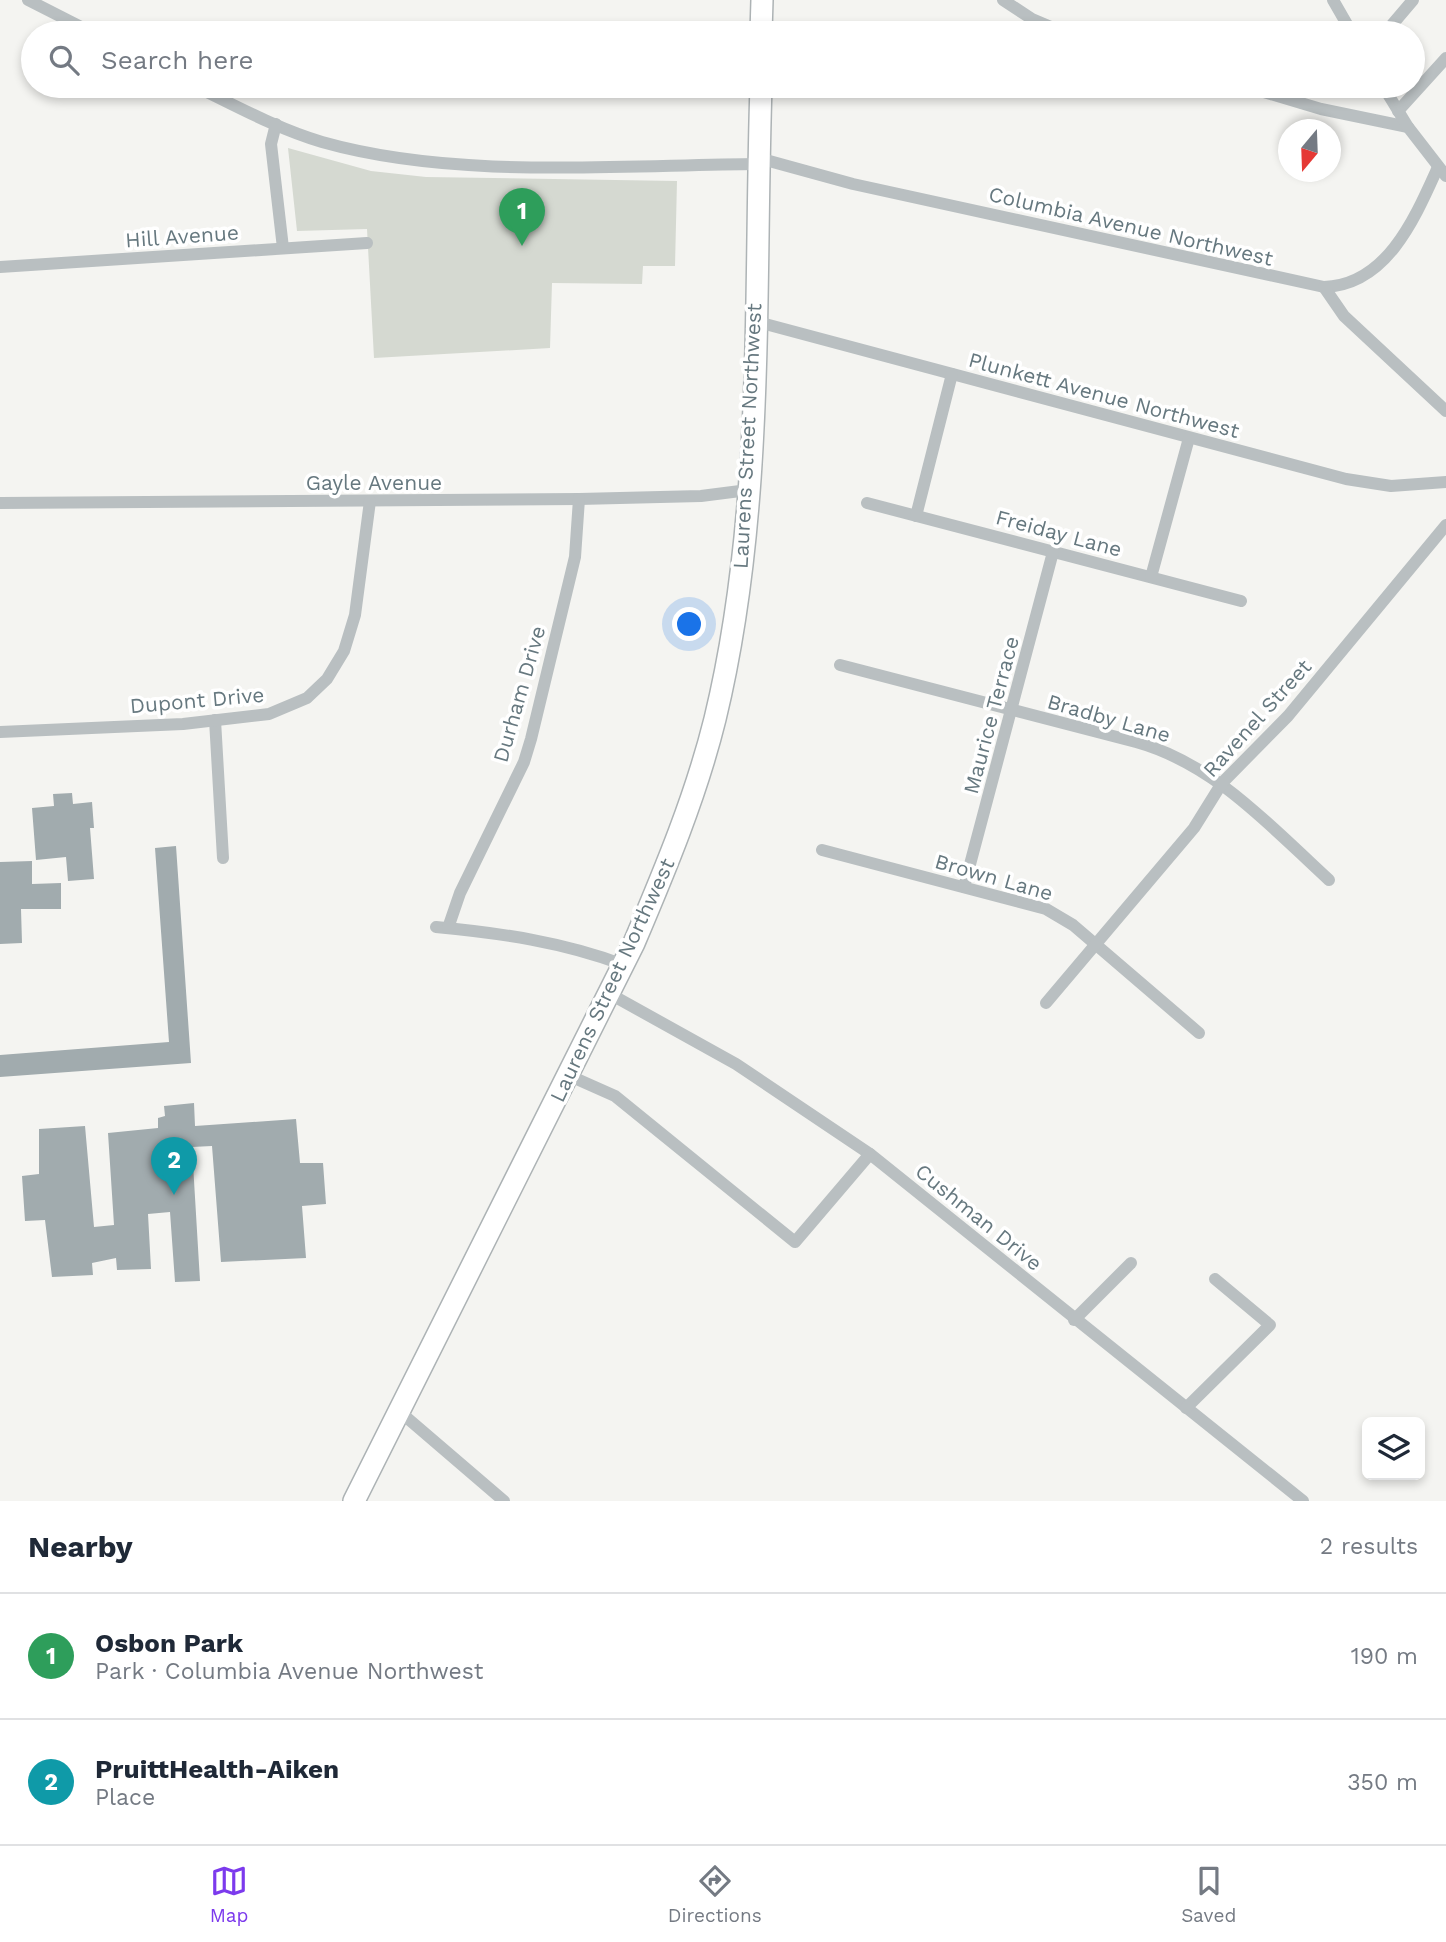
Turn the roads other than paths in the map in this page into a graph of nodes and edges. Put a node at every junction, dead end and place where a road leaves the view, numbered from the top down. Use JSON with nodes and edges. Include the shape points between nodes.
{"nodes":[{"id":1,"x":28,"y":0,"type":"edge"},
{"id":2,"x":762,"y":0,"type":"edge"},
{"id":3,"x":1003,"y":0,"type":"edge"},
{"id":4,"x":1333,"y":0,"type":"edge"},
{"id":5,"x":1413,"y":0,"type":"edge"},
{"id":6,"x":69,"y":21,"type":"edge"},
{"id":7,"x":761,"y":21,"type":"edge"},
{"id":8,"x":1037,"y":21,"type":"edge"},
{"id":9,"x":1345,"y":21,"type":"edge"},
{"id":10,"x":1395,"y":21,"type":"edge"},
{"id":11,"x":1446,"y":58,"type":"edge"},
{"id":12,"x":1425,"y":81,"type":"edge"},
{"id":13,"x":221,"y":98,"type":"edge"},
{"id":14,"x":761,"y":98,"type":"edge"},
{"id":15,"x":1284,"y":98,"type":"edge"},
{"id":16,"x":1390,"y":98,"type":"edge"},
{"id":17,"x":1410,"y":98,"type":"edge"},
{"id":18,"x":1398,"y":111,"type":"junction"},
{"id":19,"x":276,"y":124,"type":"junction"},
{"id":20,"x":1408,"y":127,"type":"junction"},
{"id":21,"x":758,"y":161,"type":"junction"},
{"id":22,"x":1442,"y":172,"type":"edge"},
{"id":23,"x":367,"y":243,"type":"dead end"},
{"id":24,"x":283,"y":248,"type":"junction"},
{"id":25,"x":0,"y":267,"type":"edge"},
{"id":26,"x":1324,"y":287,"type":"junction"},
{"id":27,"x":754,"y":321,"type":"junction"},
{"id":28,"x":952,"y":374,"type":"junction"},
{"id":29,"x":1446,"y":411,"type":"edge"},
{"id":30,"x":1189,"y":438,"type":"junction"},
{"id":31,"x":1446,"y":482,"type":"edge"},
{"id":32,"x":748,"y":490,"type":"junction"},
{"id":33,"x":579,"y":499,"type":"junction"},
{"id":34,"x":370,"y":501,"type":"junction"},
{"id":35,"x":0,"y":503,"type":"edge"},
{"id":36,"x":867,"y":503,"type":"dead end"},
{"id":37,"x":916,"y":516,"type":"junction"},
{"id":38,"x":1446,"y":525,"type":"edge"},
{"id":39,"x":1054,"y":552,"type":"junction"},
{"id":40,"x":1151,"y":577,"type":"junction"},
{"id":41,"x":1241,"y":601,"type":"dead end"},
{"id":42,"x":840,"y":665,"type":"dead end"},
{"id":43,"x":1012,"y":711,"type":"junction"},
{"id":44,"x":215,"y":720,"type":"junction"},
{"id":45,"x":0,"y":732,"type":"edge"},
{"id":46,"x":1222,"y":783,"type":"junction"},
{"id":47,"x":822,"y":850,"type":"dead end"},
{"id":48,"x":223,"y":858,"type":"dead end"},
{"id":49,"x":1329,"y":880,"type":"dead end"},
{"id":50,"x":964,"y":887,"type":"junction"},
{"id":51,"x":1094,"y":944,"type":"junction"},
{"id":52,"x":624,"y":965,"type":"junction"},
{"id":53,"x":610,"y":994,"type":"junction"},
{"id":54,"x":1046,"y":1003,"type":"dead end"},
{"id":55,"x":1199,"y":1033,"type":"dead end"},
{"id":56,"x":570,"y":1076,"type":"junction"},
{"id":57,"x":870,"y":1154,"type":"junction"},
{"id":58,"x":1131,"y":1263,"type":"dead end"},
{"id":59,"x":1215,"y":1279,"type":"dead end"},
{"id":60,"x":1074,"y":1320,"type":"junction"},
{"id":61,"x":1186,"y":1408,"type":"junction"},
{"id":62,"x":399,"y":1411,"type":"junction"},
{"id":63,"x":354,"y":1501,"type":"edge"},
{"id":64,"x":504,"y":1501,"type":"edge"},
{"id":65,"x":1303,"y":1501,"type":"edge"}],
"edges":[{"from":1,"to":6,"type":"street"},
{"from":2,"to":7,"type":"main road"},
{"from":3,"to":8,"type":"street"},
{"from":4,"to":9,"type":"street"},
{"from":5,"to":10,"type":"street"},
{"from":11,"to":12,"type":"street"},
{"from":13,"to":19,"type":"street","name":"Columbia Avenue Northwest"},
{"from":14,"to":21,"type":"main road","name":"Laurens Street Northwest"},
{"from":15,"to":20,"type":"street"},
{"from":16,"to":18,"type":"street"},
{"from":17,"to":18,"type":"street"},
{"from":18,"to":20,"type":"street"},
{"from":19,"to":21,"type":"street","name":"Columbia Avenue Northwest","via":[[339,146],[434,161],[543,166]]},
{"from":19,"to":24,"type":"street","via":[[271,144]]},
{"from":20,"to":22,"type":"street"},
{"from":21,"to":26,"type":"street","name":"Columbia Avenue Northwest"},
{"from":21,"to":27,"type":"main road","name":"Laurens Street Northwest"},
{"from":22,"to":26,"type":"street","name":"Columbia Avenue Northwest","via":[[1379,267],[1349,284]]},
{"from":23,"to":24,"type":"street","name":"Hill Avenue"},
{"from":24,"to":25,"type":"street","name":"Hill Avenue"},
{"from":26,"to":29,"type":"street","via":[[1344,316]]},
{"from":27,"to":28,"type":"street","name":"Plunkett Avenue Northwest"},
{"from":27,"to":32,"type":"main road","name":"Laurens Street Northwest"},
{"from":28,"to":30,"type":"street","name":"Plunkett Avenue Northwest"},
{"from":28,"to":37,"type":"street"},
{"from":30,"to":31,"type":"street","name":"Plunkett Avenue Northwest","via":[[1368,484]]},
{"from":30,"to":40,"type":"street"},
{"from":32,"to":33,"type":"street","name":"Gayle Avenue"},
{"from":32,"to":52,"type":"main road","name":"Laurens Street Northwest","via":[[741,569],[714,720],[669,861]]},
{"from":33,"to":34,"type":"street","name":"Gayle Avenue"},
{"from":33,"to":52,"type":"street","name":"Durham Drive","via":[[575,557],[524,762],[442,927],[548,943]]},
{"from":34,"to":35,"type":"street","name":"Gayle Avenue"},
{"from":34,"to":44,"type":"street","name":"Dupont Drive","via":[[355,615],[344,651],[327,679],[307,698],[282,711]]},
{"from":36,"to":37,"type":"street","name":"Freiday Lane"},
{"from":37,"to":39,"type":"street","name":"Freiday Lane"},
{"from":38,"to":46,"type":"street","name":"Ravenel Street","via":[[1288,716]]},
{"from":39,"to":40,"type":"street","name":"Freiday Lane"},
{"from":39,"to":43,"type":"street","name":"Maurice Terrace"},
{"from":40,"to":41,"type":"street","name":"Freiday Lane"},
{"from":42,"to":43,"type":"street","name":"Bradby Lane"},
{"from":43,"to":46,"type":"street","name":"Bradby Lane","via":[[1153,747]]},
{"from":43,"to":50,"type":"street","name":"Maurice Terrace"},
{"from":44,"to":45,"type":"street","name":"Dupont Drive"},
{"from":44,"to":48,"type":"street"},
{"from":46,"to":49,"type":"street","name":"Bradby Lane"},
{"from":46,"to":51,"type":"street","name":"Ravenel Street","via":[[1194,828]]},
{"from":47,"to":50,"type":"street","name":"Brown Lane"},
{"from":50,"to":51,"type":"street","name":"Brown Lane","via":[[1046,909]]},
{"from":51,"to":54,"type":"street","name":"Ravenel Street"},
{"from":51,"to":55,"type":"street","name":"Brown Lane"},
{"from":52,"to":53,"type":"main road","name":"Laurens Street Northwest"},
{"from":53,"to":56,"type":"main road","name":"Laurens Street Northwest"},
{"from":53,"to":57,"type":"street","name":"Cushman Drive","via":[[736,1064]]},
{"from":56,"to":57,"type":"street","via":[[615,1096],[795,1242]]},
{"from":56,"to":62,"type":"main road","name":"Laurens Street Northwest"},
{"from":57,"to":60,"type":"street","name":"Cushman Drive"},
{"from":58,"to":60,"type":"street"},
{"from":59,"to":61,"type":"street","via":[[1270,1325]]},
{"from":60,"to":61,"type":"street","name":"Cushman Drive"},
{"from":61,"to":65,"type":"street","name":"Cushman Drive"},
{"from":62,"to":63,"type":"main road","name":"Laurens Street Northwest"},
{"from":62,"to":64,"type":"street"}]}
